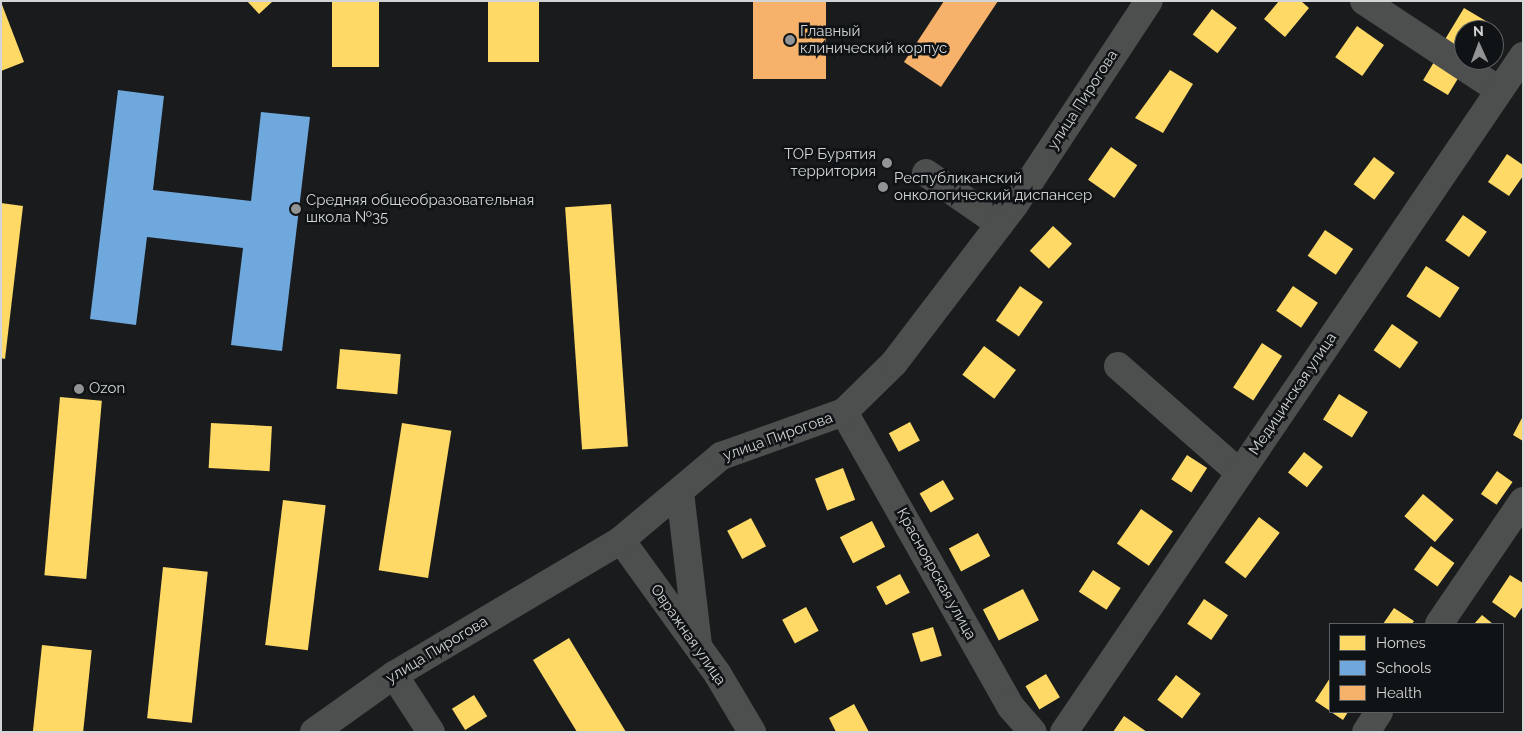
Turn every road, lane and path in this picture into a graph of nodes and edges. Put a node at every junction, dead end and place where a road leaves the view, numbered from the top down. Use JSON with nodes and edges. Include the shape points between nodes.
{"nodes":[{"id":1,"x":1149,"y":1,"type":"edge"},
{"id":2,"x":1364,"y":1,"type":"edge"},
{"id":3,"x":1523,"y":56,"type":"edge"},
{"id":4,"x":1499,"y":90,"type":"junction"},
{"id":5,"x":926,"y":173,"type":"dead end"},
{"id":6,"x":1000,"y":224,"type":"junction"},
{"id":7,"x":1118,"y":366,"type":"dead end"},
{"id":8,"x":844,"y":412,"type":"junction"},
{"id":9,"x":1240,"y":473,"type":"junction"},
{"id":10,"x":680,"y":492,"type":"junction"},
{"id":11,"x":1523,"y":501,"type":"edge"},
{"id":12,"x":621,"y":540,"type":"junction"},
{"id":13,"x":1440,"y":623,"type":"edge"},
{"id":14,"x":698,"y":647,"type":"junction"},
{"id":15,"x":394,"y":675,"type":"junction"},
{"id":16,"x":1378,"y":713,"type":"edge"},
{"id":17,"x":314,"y":732,"type":"edge"},
{"id":18,"x":431,"y":732,"type":"edge"},
{"id":19,"x":752,"y":732,"type":"edge"},
{"id":20,"x":1033,"y":732,"type":"edge"},
{"id":21,"x":1064,"y":732,"type":"edge"},
{"id":22,"x":1366,"y":732,"type":"edge"}],
"edges":[{"from":1,"to":6,"type":"street","name":"улица Пирогова"},
{"from":2,"to":4,"type":"street"},
{"from":3,"to":4,"type":"street","name":"Медицинская улица"},
{"from":4,"to":9,"type":"street","name":"Медицинская улица"},
{"from":5,"to":6,"type":"street"},
{"from":6,"to":8,"type":"street","name":"улица Пирогова","via":[[894,363]]},
{"from":7,"to":9,"type":"street"},
{"from":8,"to":10,"type":"street","name":"улица Пирогова","via":[[722,456]]},
{"from":8,"to":20,"type":"street","name":"Красноярская улица","via":[[1011,707]]},
{"from":9,"to":21,"type":"street","name":"Медицинская улица"},
{"from":10,"to":12,"type":"street","name":"улица Пирогова"},
{"from":10,"to":14,"type":"street"},
{"from":11,"to":13,"type":"street"},
{"from":12,"to":14,"type":"street","name":"Овражная улица"},
{"from":12,"to":15,"type":"street","name":"улица Пирогова"},
{"from":14,"to":19,"type":"street","name":"Овражная улица"},
{"from":15,"to":17,"type":"street","name":"улица Пирогова"},
{"from":15,"to":18,"type":"street"},
{"from":16,"to":22,"type":"street"}]}
